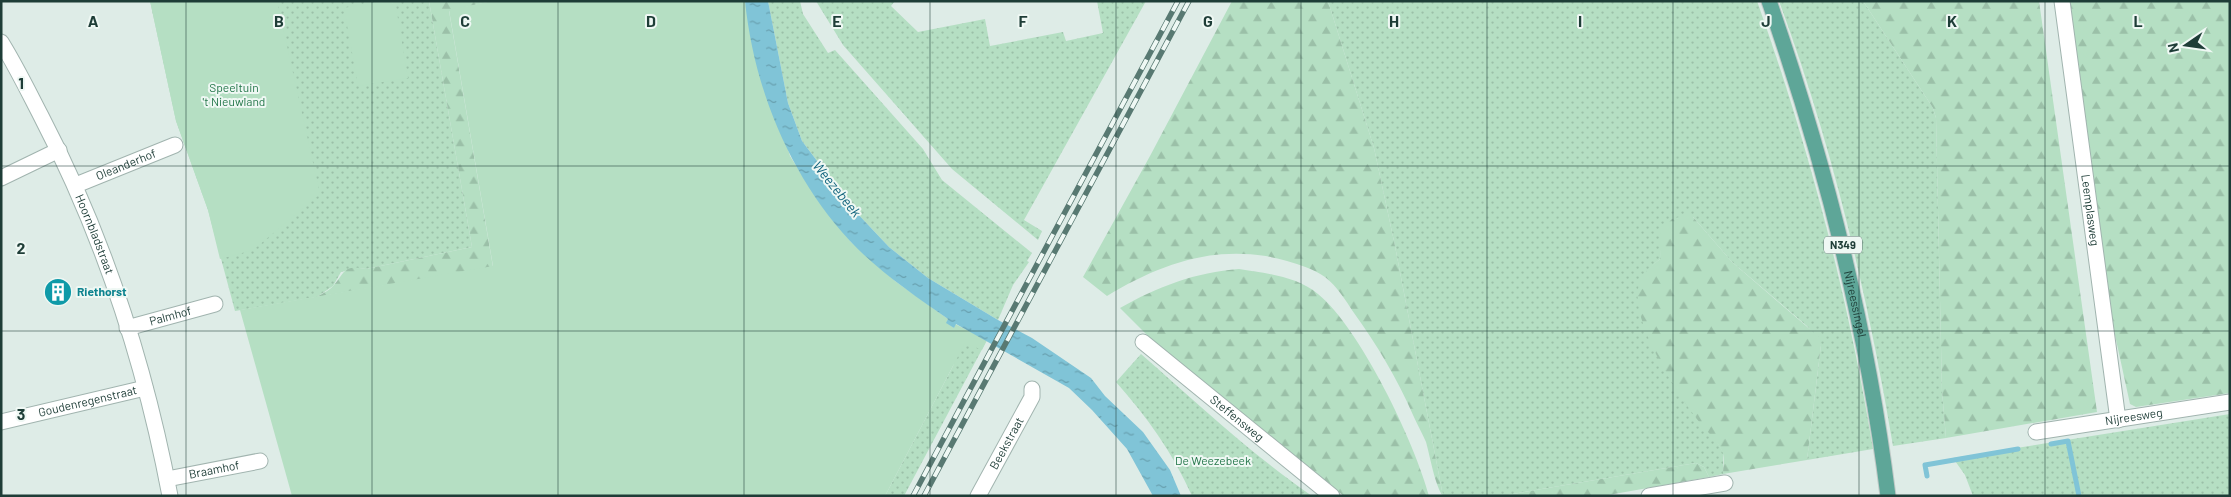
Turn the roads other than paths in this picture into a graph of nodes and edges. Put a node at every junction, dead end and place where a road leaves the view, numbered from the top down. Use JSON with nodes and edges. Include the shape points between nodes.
{"nodes":[{"id":1,"x":1769,"y":1,"type":"edge"},
{"id":2,"x":2062,"y":1,"type":"edge"},
{"id":3,"x":1,"y":42,"type":"edge"},
{"id":4,"x":175,"y":145,"type":"dead end"},
{"id":5,"x":59,"y":150,"type":"junction"},
{"id":6,"x":1,"y":178,"type":"edge"},
{"id":7,"x":76,"y":185,"type":"junction"},
{"id":8,"x":215,"y":304,"type":"dead end"},
{"id":9,"x":127,"y":328,"type":"junction"},
{"id":10,"x":1143,"y":342,"type":"dead end"},
{"id":11,"x":145,"y":388,"type":"junction"},
{"id":12,"x":1032,"y":389,"type":"dead end"},
{"id":13,"x":2230,"y":402,"type":"edge"},
{"id":14,"x":2118,"y":420,"type":"junction"},
{"id":15,"x":1,"y":422,"type":"edge"},
{"id":16,"x":2036,"y":432,"type":"dead end"},
{"id":17,"x":260,"y":461,"type":"dead end"},
{"id":18,"x":167,"y":479,"type":"junction"},
{"id":19,"x":1725,"y":483,"type":"dead end"},
{"id":20,"x":170,"y":496,"type":"edge"},
{"id":21,"x":978,"y":496,"type":"edge"},
{"id":22,"x":1332,"y":496,"type":"edge"},
{"id":23,"x":1648,"y":496,"type":"edge"},
{"id":24,"x":1888,"y":496,"type":"edge"}],
"edges":[{"from":1,"to":24,"type":"main road","name":"Nijreessingel","number":"N349","via":[[1815,142],[1842,241],[1879,422]]},
{"from":2,"to":14,"type":"street","name":"Leemplasweg"},
{"from":3,"to":5,"type":"street","name":"Hoornbladstraat"},
{"from":4,"to":7,"type":"street","name":"Oleanderhof"},
{"from":5,"to":6,"type":"street"},
{"from":5,"to":7,"type":"street","name":"Hoornbladstraat"},
{"from":7,"to":9,"type":"street","name":"Hoornbladstraat","via":[[110,272]]},
{"from":8,"to":9,"type":"street","name":"Palmhof"},
{"from":9,"to":11,"type":"street","name":"Hoornbladstraat"},
{"from":10,"to":22,"type":"street","name":"Steffensweg"},
{"from":11,"to":15,"type":"street","name":"Goudenregenstraat"},
{"from":11,"to":18,"type":"street","name":"Hoornbladstraat"},
{"from":12,"to":21,"type":"street","name":"Beekstraat","via":[[1032,397]]},
{"from":13,"to":14,"type":"street","name":"Nijreesweg"},
{"from":14,"to":16,"type":"street","name":"Nijreesweg"},
{"from":17,"to":18,"type":"street","name":"Braamhof"},
{"from":18,"to":20,"type":"street","name":"Hoornbladstraat"},
{"from":19,"to":23,"type":"street"}]}
